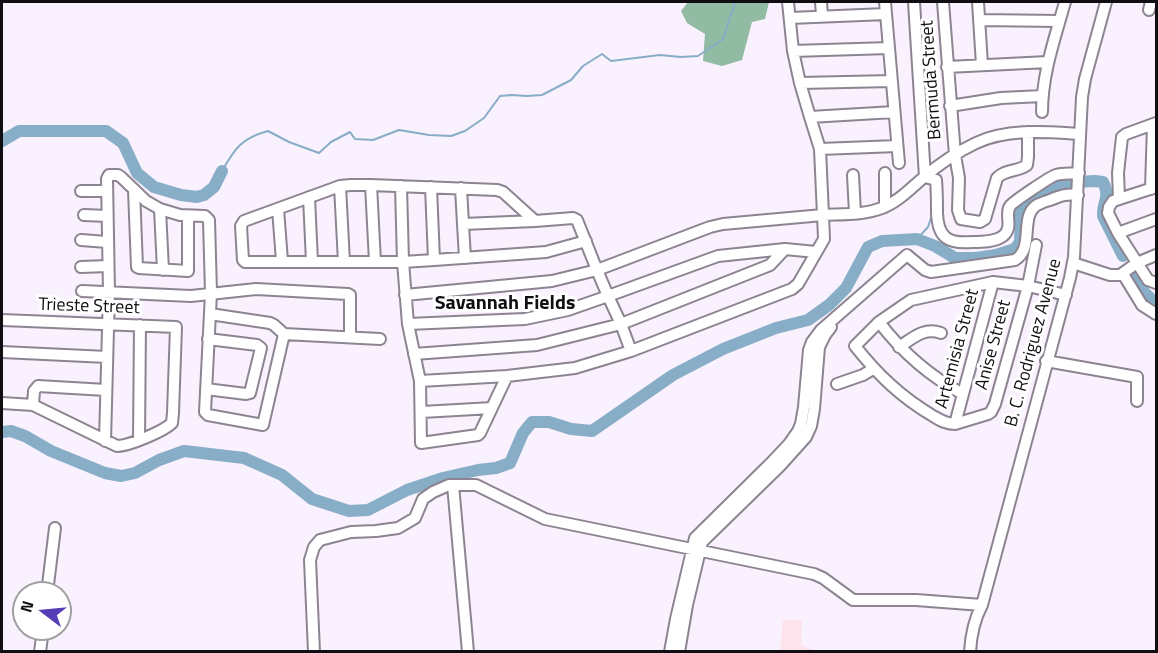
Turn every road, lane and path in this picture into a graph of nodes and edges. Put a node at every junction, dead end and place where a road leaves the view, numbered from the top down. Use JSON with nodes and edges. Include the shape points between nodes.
{"nodes":[{"id":1,"x":788,"y":2,"type":"edge"},
{"id":2,"x":821,"y":2,"type":"edge"},
{"id":3,"x":885,"y":2,"type":"edge"},
{"id":4,"x":914,"y":2,"type":"edge"},
{"id":5,"x":943,"y":2,"type":"edge"},
{"id":6,"x":978,"y":2,"type":"edge"},
{"id":7,"x":1065,"y":2,"type":"edge"},
{"id":8,"x":1106,"y":2,"type":"edge"},
{"id":9,"x":886,"y":14,"type":"junction"},
{"id":10,"x":822,"y":16,"type":"junction"},
{"id":11,"x":790,"y":18,"type":"junction"},
{"id":12,"x":979,"y":20,"type":"junction"},
{"id":13,"x":1059,"y":21,"type":"junction"},
{"id":14,"x":889,"y":48,"type":"junction"},
{"id":15,"x":793,"y":51,"type":"junction"},
{"id":16,"x":1048,"y":62,"type":"junction"},
{"id":17,"x":982,"y":65,"type":"junction"},
{"id":18,"x":947,"y":67,"type":"junction"},
{"id":19,"x":892,"y":81,"type":"junction"},
{"id":20,"x":800,"y":83,"type":"junction"},
{"id":21,"x":1042,"y":96,"type":"junction"},
{"id":22,"x":950,"y":106,"type":"junction"},
{"id":23,"x":894,"y":112,"type":"junction"},
{"id":24,"x":1042,"y":112,"type":"dead end"},
{"id":25,"x":810,"y":117,"type":"junction"},
{"id":26,"x":1155,"y":124,"type":"edge"},
{"id":27,"x":1028,"y":132,"type":"junction"},
{"id":28,"x":1080,"y":135,"type":"junction"},
{"id":29,"x":897,"y":146,"type":"junction"},
{"id":30,"x":820,"y":149,"type":"junction"},
{"id":31,"x":955,"y":155,"type":"junction"},
{"id":32,"x":899,"y":164,"type":"dead end"},
{"id":33,"x":885,"y":173,"type":"dead end"},
{"id":34,"x":853,"y":175,"type":"dead end"},
{"id":35,"x":1078,"y":175,"type":"junction"},
{"id":36,"x":920,"y":181,"type":"junction"},
{"id":37,"x":371,"y":185,"type":"junction"},
{"id":38,"x":340,"y":186,"type":"junction"},
{"id":39,"x":401,"y":186,"type":"junction"},
{"id":40,"x":431,"y":187,"type":"junction"},
{"id":41,"x":462,"y":188,"type":"junction"},
{"id":42,"x":1154,"y":188,"type":"edge"},
{"id":43,"x":134,"y":190,"type":"junction"},
{"id":44,"x":81,"y":191,"type":"dead end"},
{"id":45,"x":107,"y":191,"type":"junction"},
{"id":46,"x":1078,"y":194,"type":"junction"},
{"id":47,"x":309,"y":197,"type":"junction"},
{"id":48,"x":1119,"y":198,"type":"junction"},
{"id":49,"x":885,"y":207,"type":"junction"},
{"id":50,"x":159,"y":209,"type":"junction"},
{"id":51,"x":278,"y":209,"type":"junction"},
{"id":52,"x":855,"y":213,"type":"junction"},
{"id":53,"x":84,"y":215,"type":"dead end"},
{"id":54,"x":824,"y":215,"type":"junction"},
{"id":55,"x":107,"y":216,"type":"junction"},
{"id":56,"x":188,"y":216,"type":"junction"},
{"id":57,"x":1156,"y":219,"type":"edge"},
{"id":58,"x":535,"y":221,"type":"junction"},
{"id":59,"x":463,"y":224,"type":"junction"},
{"id":60,"x":1118,"y":233,"type":"junction"},
{"id":61,"x":81,"y":240,"type":"dead end"},
{"id":62,"x":586,"y":241,"type":"junction"},
{"id":63,"x":107,"y":242,"type":"junction"},
{"id":64,"x":1036,"y":245,"type":"dead end"},
{"id":65,"x":785,"y":249,"type":"junction"},
{"id":66,"x":816,"y":252,"type":"junction"},
{"id":67,"x":1156,"y":255,"type":"edge"},
{"id":68,"x":465,"y":258,"type":"junction"},
{"id":69,"x":434,"y":260,"type":"junction"},
{"id":70,"x":282,"y":261,"type":"junction"},
{"id":71,"x":312,"y":262,"type":"junction"},
{"id":72,"x":344,"y":262,"type":"junction"},
{"id":73,"x":375,"y":262,"type":"junction"},
{"id":74,"x":403,"y":262,"type":"junction"},
{"id":75,"x":1073,"y":263,"type":"junction"},
{"id":76,"x":1137,"y":263,"type":"junction"},
{"id":77,"x":108,"y":266,"type":"junction"},
{"id":78,"x":81,"y":267,"type":"dead end"},
{"id":79,"x":163,"y":270,"type":"junction"},
{"id":80,"x":597,"y":270,"type":"junction"},
{"id":81,"x":1123,"y":274,"type":"junction"},
{"id":82,"x":993,"y":282,"type":"junction"},
{"id":83,"x":1156,"y":283,"type":"edge"},
{"id":84,"x":1028,"y":286,"type":"junction"},
{"id":85,"x":82,"y":291,"type":"dead end"},
{"id":86,"x":109,"y":292,"type":"junction"},
{"id":87,"x":211,"y":293,"type":"junction"},
{"id":88,"x":405,"y":295,"type":"junction"},
{"id":89,"x":1066,"y":295,"type":"junction"},
{"id":90,"x":608,"y":296,"type":"junction"},
{"id":91,"x":210,"y":314,"type":"junction"},
{"id":92,"x":1156,"y":314,"type":"edge"},
{"id":93,"x":2,"y":320,"type":"edge"},
{"id":94,"x":879,"y":322,"type":"junction"},
{"id":95,"x":108,"y":324,"type":"junction"},
{"id":96,"x":408,"y":324,"type":"junction"},
{"id":97,"x":621,"y":324,"type":"junction"},
{"id":98,"x":140,"y":325,"type":"junction"},
{"id":99,"x":941,"y":333,"type":"dead end"},
{"id":100,"x":284,"y":334,"type":"junction"},
{"id":101,"x":350,"y":337,"type":"junction"},
{"id":102,"x":208,"y":339,"type":"junction"},
{"id":103,"x":380,"y":339,"type":"dead end"},
{"id":104,"x":899,"y":347,"type":"junction"},
{"id":105,"x":631,"y":351,"type":"junction"},
{"id":106,"x":2,"y":352,"type":"edge"},
{"id":107,"x":414,"y":354,"type":"junction"},
{"id":108,"x":107,"y":357,"type":"junction"},
{"id":109,"x":1046,"y":361,"type":"junction"},
{"id":110,"x":873,"y":369,"type":"junction"},
{"id":111,"x":507,"y":376,"type":"junction"},
{"id":112,"x":420,"y":381,"type":"junction"},
{"id":113,"x":837,"y":384,"type":"dead end"},
{"id":114,"x":206,"y":389,"type":"junction"},
{"id":115,"x":106,"y":390,"type":"junction"},
{"id":116,"x":963,"y":394,"type":"junction"},
{"id":117,"x":1137,"y":401,"type":"dead end"},
{"id":118,"x":2,"y":403,"type":"edge"},
{"id":119,"x":33,"y":405,"type":"junction"},
{"id":120,"x":492,"y":408,"type":"junction"},
{"id":121,"x":422,"y":412,"type":"junction"},
{"id":122,"x":955,"y":424,"type":"junction"},
{"id":123,"x":139,"y":440,"type":"junction"},
{"id":124,"x":105,"y":441,"type":"junction"},
{"id":125,"x":453,"y":485,"type":"junction"},
{"id":126,"x":56,"y":528,"type":"dead end"},
{"id":127,"x":697,"y":549,"type":"junction"},
{"id":128,"x":49,"y":581,"type":"edge"},
{"id":129,"x":982,"y":605,"type":"junction"},
{"id":130,"x":314,"y":651,"type":"edge"},
{"id":131,"x":468,"y":651,"type":"edge"},
{"id":132,"x":670,"y":651,"type":"edge"},
{"id":133,"x":679,"y":651,"type":"edge"},
{"id":134,"x":969,"y":651,"type":"edge"}],
"edges":[{"from":1,"to":11,"type":"street"},
{"from":2,"to":10,"type":"street"},
{"from":3,"to":9,"type":"street"},
{"from":4,"to":36,"type":"street"},
{"from":5,"to":18,"type":"street","name":"Bermuda Street"},
{"from":6,"to":12,"type":"street"},
{"from":7,"to":13,"type":"street"},
{"from":8,"to":28,"type":"street","name":"B. C. Rodriguez Avenue","via":[[1084,79]]},
{"from":9,"to":10,"type":"street"},
{"from":9,"to":14,"type":"street"},
{"from":10,"to":11,"type":"street"},
{"from":11,"to":15,"type":"street"},
{"from":12,"to":13,"type":"street"},
{"from":12,"to":17,"type":"street"},
{"from":13,"to":16,"type":"street"},
{"from":14,"to":15,"type":"street"},
{"from":14,"to":19,"type":"street"},
{"from":15,"to":20,"type":"street"},
{"from":16,"to":17,"type":"street"},
{"from":16,"to":21,"type":"street"},
{"from":17,"to":18,"type":"street"},
{"from":18,"to":22,"type":"street","name":"Bermuda Street"},
{"from":19,"to":20,"type":"street"},
{"from":19,"to":23,"type":"street"},
{"from":20,"to":25,"type":"street"},
{"from":21,"to":22,"type":"street"},
{"from":21,"to":24,"type":"street"},
{"from":22,"to":31,"type":"street","name":"Bermuda Street"},
{"from":23,"to":25,"type":"street"},
{"from":23,"to":29,"type":"street"},
{"from":25,"to":30,"type":"street"},
{"from":26,"to":42,"type":"street"},
{"from":26,"to":48,"type":"street","via":[[1122,137]]},
{"from":27,"to":28,"type":"street"},
{"from":27,"to":31,"type":"street","via":[[977,142]]},
{"from":27,"to":31,"type":"street","name":"Bermuda Street","via":[[1027,165],[1000,174],[983,221],[959,217],[960,178]]},
{"from":28,"to":35,"type":"street","name":"B. C. Rodriguez Avenue"},
{"from":29,"to":30,"type":"street"},
{"from":29,"to":32,"type":"street"},
{"from":30,"to":54,"type":"street"},
{"from":31,"to":36,"type":"street"},
{"from":33,"to":49,"type":"street"},
{"from":34,"to":52,"type":"street"},
{"from":35,"to":36,"type":"street","via":[[1054,176],[1010,206],[1009,227],[1000,238],[968,242],[956,242],[941,233],[936,180]]},
{"from":35,"to":46,"type":"street","name":"B. C. Rodriguez Avenue"},
{"from":36,"to":49,"type":"street"},
{"from":37,"to":38,"type":"street"},
{"from":37,"to":39,"type":"street"},
{"from":37,"to":73,"type":"street"},
{"from":38,"to":47,"type":"street"},
{"from":38,"to":72,"type":"street"},
{"from":39,"to":40,"type":"street"},
{"from":39,"to":74,"type":"street"},
{"from":40,"to":41,"type":"street"},
{"from":40,"to":69,"type":"street"},
{"from":41,"to":58,"type":"street","via":[[503,192]]},
{"from":41,"to":59,"type":"street"},
{"from":42,"to":48,"type":"street"},
{"from":43,"to":45,"type":"street","via":[[118,175],[109,175]]},
{"from":43,"to":50,"type":"street"},
{"from":43,"to":79,"type":"street","via":[[137,267]]},
{"from":44,"to":45,"type":"street"},
{"from":45,"to":55,"type":"street"},
{"from":46,"to":75,"type":"street","name":"B. C. Rodriguez Avenue"},
{"from":46,"to":127,"type":"street","via":[[1067,194],[1031,210],[1024,251],[1015,260],[931,272],[909,257],[828,331],[819,347],[814,409],[806,437]]},
{"from":47,"to":51,"type":"street"},
{"from":47,"to":71,"type":"street"},
{"from":48,"to":60,"type":"street","via":[[1110,204],[1108,213]]},
{"from":49,"to":52,"type":"street"},
{"from":50,"to":56,"type":"street"},
{"from":50,"to":79,"type":"street"},
{"from":51,"to":70,"type":"street"},
{"from":51,"to":70,"type":"street","via":[[242,223],[243,260]]},
{"from":52,"to":54,"type":"street"},
{"from":53,"to":55,"type":"street"},
{"from":54,"to":66,"type":"street","via":[[824,238]]},
{"from":54,"to":80,"type":"street","via":[[710,227]]},
{"from":55,"to":63,"type":"street"},
{"from":56,"to":79,"type":"street","via":[[188,271]]},
{"from":56,"to":87,"type":"street","via":[[205,216],[209,220]]},
{"from":57,"to":60,"type":"street"},
{"from":58,"to":59,"type":"street"},
{"from":58,"to":62,"type":"street","via":[[573,218]]},
{"from":59,"to":68,"type":"street"},
{"from":60,"to":76,"type":"street"},
{"from":61,"to":63,"type":"street"},
{"from":62,"to":68,"type":"street","via":[[546,252]]},
{"from":62,"to":80,"type":"street"},
{"from":63,"to":77,"type":"street"},
{"from":64,"to":84,"type":"street","name":"Anise Street"},
{"from":65,"to":66,"type":"street"},
{"from":65,"to":90,"type":"street","via":[[718,256]]},
{"from":65,"to":97,"type":"street","via":[[770,265]]},
{"from":66,"to":105,"type":"street","via":[[792,289]]},
{"from":67,"to":76,"type":"street"},
{"from":68,"to":69,"type":"street"},
{"from":69,"to":74,"type":"street"},
{"from":70,"to":71,"type":"street"},
{"from":71,"to":72,"type":"street"},
{"from":72,"to":73,"type":"street"},
{"from":73,"to":74,"type":"street"},
{"from":74,"to":88,"type":"street"},
{"from":75,"to":81,"type":"street","via":[[1116,276]]},
{"from":75,"to":89,"type":"street","name":"B. C. Rodriguez Avenue"},
{"from":76,"to":81,"type":"street"},
{"from":76,"to":83,"type":"street","via":[[1148,280]]},
{"from":77,"to":78,"type":"street"},
{"from":77,"to":86,"type":"street"},
{"from":80,"to":88,"type":"street","via":[[552,281]]},
{"from":80,"to":90,"type":"street"},
{"from":81,"to":92,"type":"street","via":[[1142,305]]},
{"from":82,"to":84,"type":"street","name":"Anise Street"},
{"from":82,"to":94,"type":"street","name":"Anise Street","via":[[911,300]]},
{"from":82,"to":116,"type":"street","name":"Artemisia Street"},
{"from":84,"to":89,"type":"street","name":"Anise Street"},
{"from":84,"to":122,"type":"street","name":"Anise Street","via":[[991,412]]},
{"from":85,"to":86,"type":"street"},
{"from":86,"to":87,"type":"street","via":[[191,296]]},
{"from":86,"to":95,"type":"street"},
{"from":87,"to":91,"type":"street"},
{"from":87,"to":101,"type":"street","via":[[256,289],[348,294]]},
{"from":88,"to":96,"type":"street"},
{"from":89,"to":109,"type":"street","name":"B. C. Rodriguez Avenue"},
{"from":90,"to":96,"type":"street","via":[[525,319]]},
{"from":90,"to":97,"type":"street"},
{"from":91,"to":100,"type":"street","via":[[270,323]]},
{"from":91,"to":102,"type":"street"},
{"from":93,"to":95,"type":"street","name":"Trieste Street"},
{"from":94,"to":104,"type":"street"},
{"from":94,"to":110,"type":"street","name":"Anise Street","via":[[855,346]]},
{"from":95,"to":98,"type":"street","name":"Trieste Street"},
{"from":95,"to":108,"type":"street"},
{"from":96,"to":107,"type":"street"},
{"from":97,"to":105,"type":"street"},
{"from":97,"to":107,"type":"street","via":[[537,345]]},
{"from":98,"to":123,"type":"street"},
{"from":98,"to":123,"type":"street","name":"Trieste Street","via":[[176,327],[172,423]]},
{"from":99,"to":104,"type":"street","via":[[929,330]]},
{"from":100,"to":101,"type":"street"},
{"from":100,"to":114,"type":"street","via":[[263,425],[208,415]]},
{"from":101,"to":103,"type":"street"},
{"from":102,"to":114,"type":"street"},
{"from":102,"to":114,"type":"street","via":[[261,348],[250,393]]},
{"from":104,"to":116,"type":"street","via":[[932,376]]},
{"from":105,"to":111,"type":"street","via":[[575,368]]},
{"from":106,"to":108,"type":"street"},
{"from":107,"to":112,"type":"street"},
{"from":108,"to":115,"type":"street"},
{"from":109,"to":117,"type":"street","via":[[1137,377]]},
{"from":109,"to":129,"type":"street","name":"B. C. Rodriguez Avenue"},
{"from":110,"to":113,"type":"street"},
{"from":110,"to":122,"type":"street","name":"Anise Street","via":[[916,406]]},
{"from":111,"to":112,"type":"street"},
{"from":111,"to":120,"type":"street"},
{"from":112,"to":121,"type":"street"},
{"from":115,"to":119,"type":"street","via":[[38,386]]},
{"from":115,"to":124,"type":"street"},
{"from":116,"to":122,"type":"street","name":"Artemisia Street"},
{"from":118,"to":119,"type":"street"},
{"from":119,"to":124,"type":"street"},
{"from":120,"to":121,"type":"street"},
{"from":120,"to":121,"type":"street","via":[[478,435],[421,443]]},
{"from":123,"to":124,"type":"street","via":[[121,447]]},
{"from":125,"to":127,"type":"street","via":[[476,485],[545,519]]},
{"from":125,"to":130,"type":"street","via":[[433,492],[423,500],[414,518],[398,528],[351,532],[320,540],[314,547],[310,560]]},
{"from":125,"to":131,"type":"street"},
{"from":126,"to":128,"type":"street"},
{"from":127,"to":129,"type":"street","via":[[814,574],[853,600]]},
{"from":127,"to":132,"type":"street"},
{"from":127,"to":133,"type":"street"},
{"from":129,"to":134,"type":"street","name":"B. C. Rodriguez Avenue"}]}
